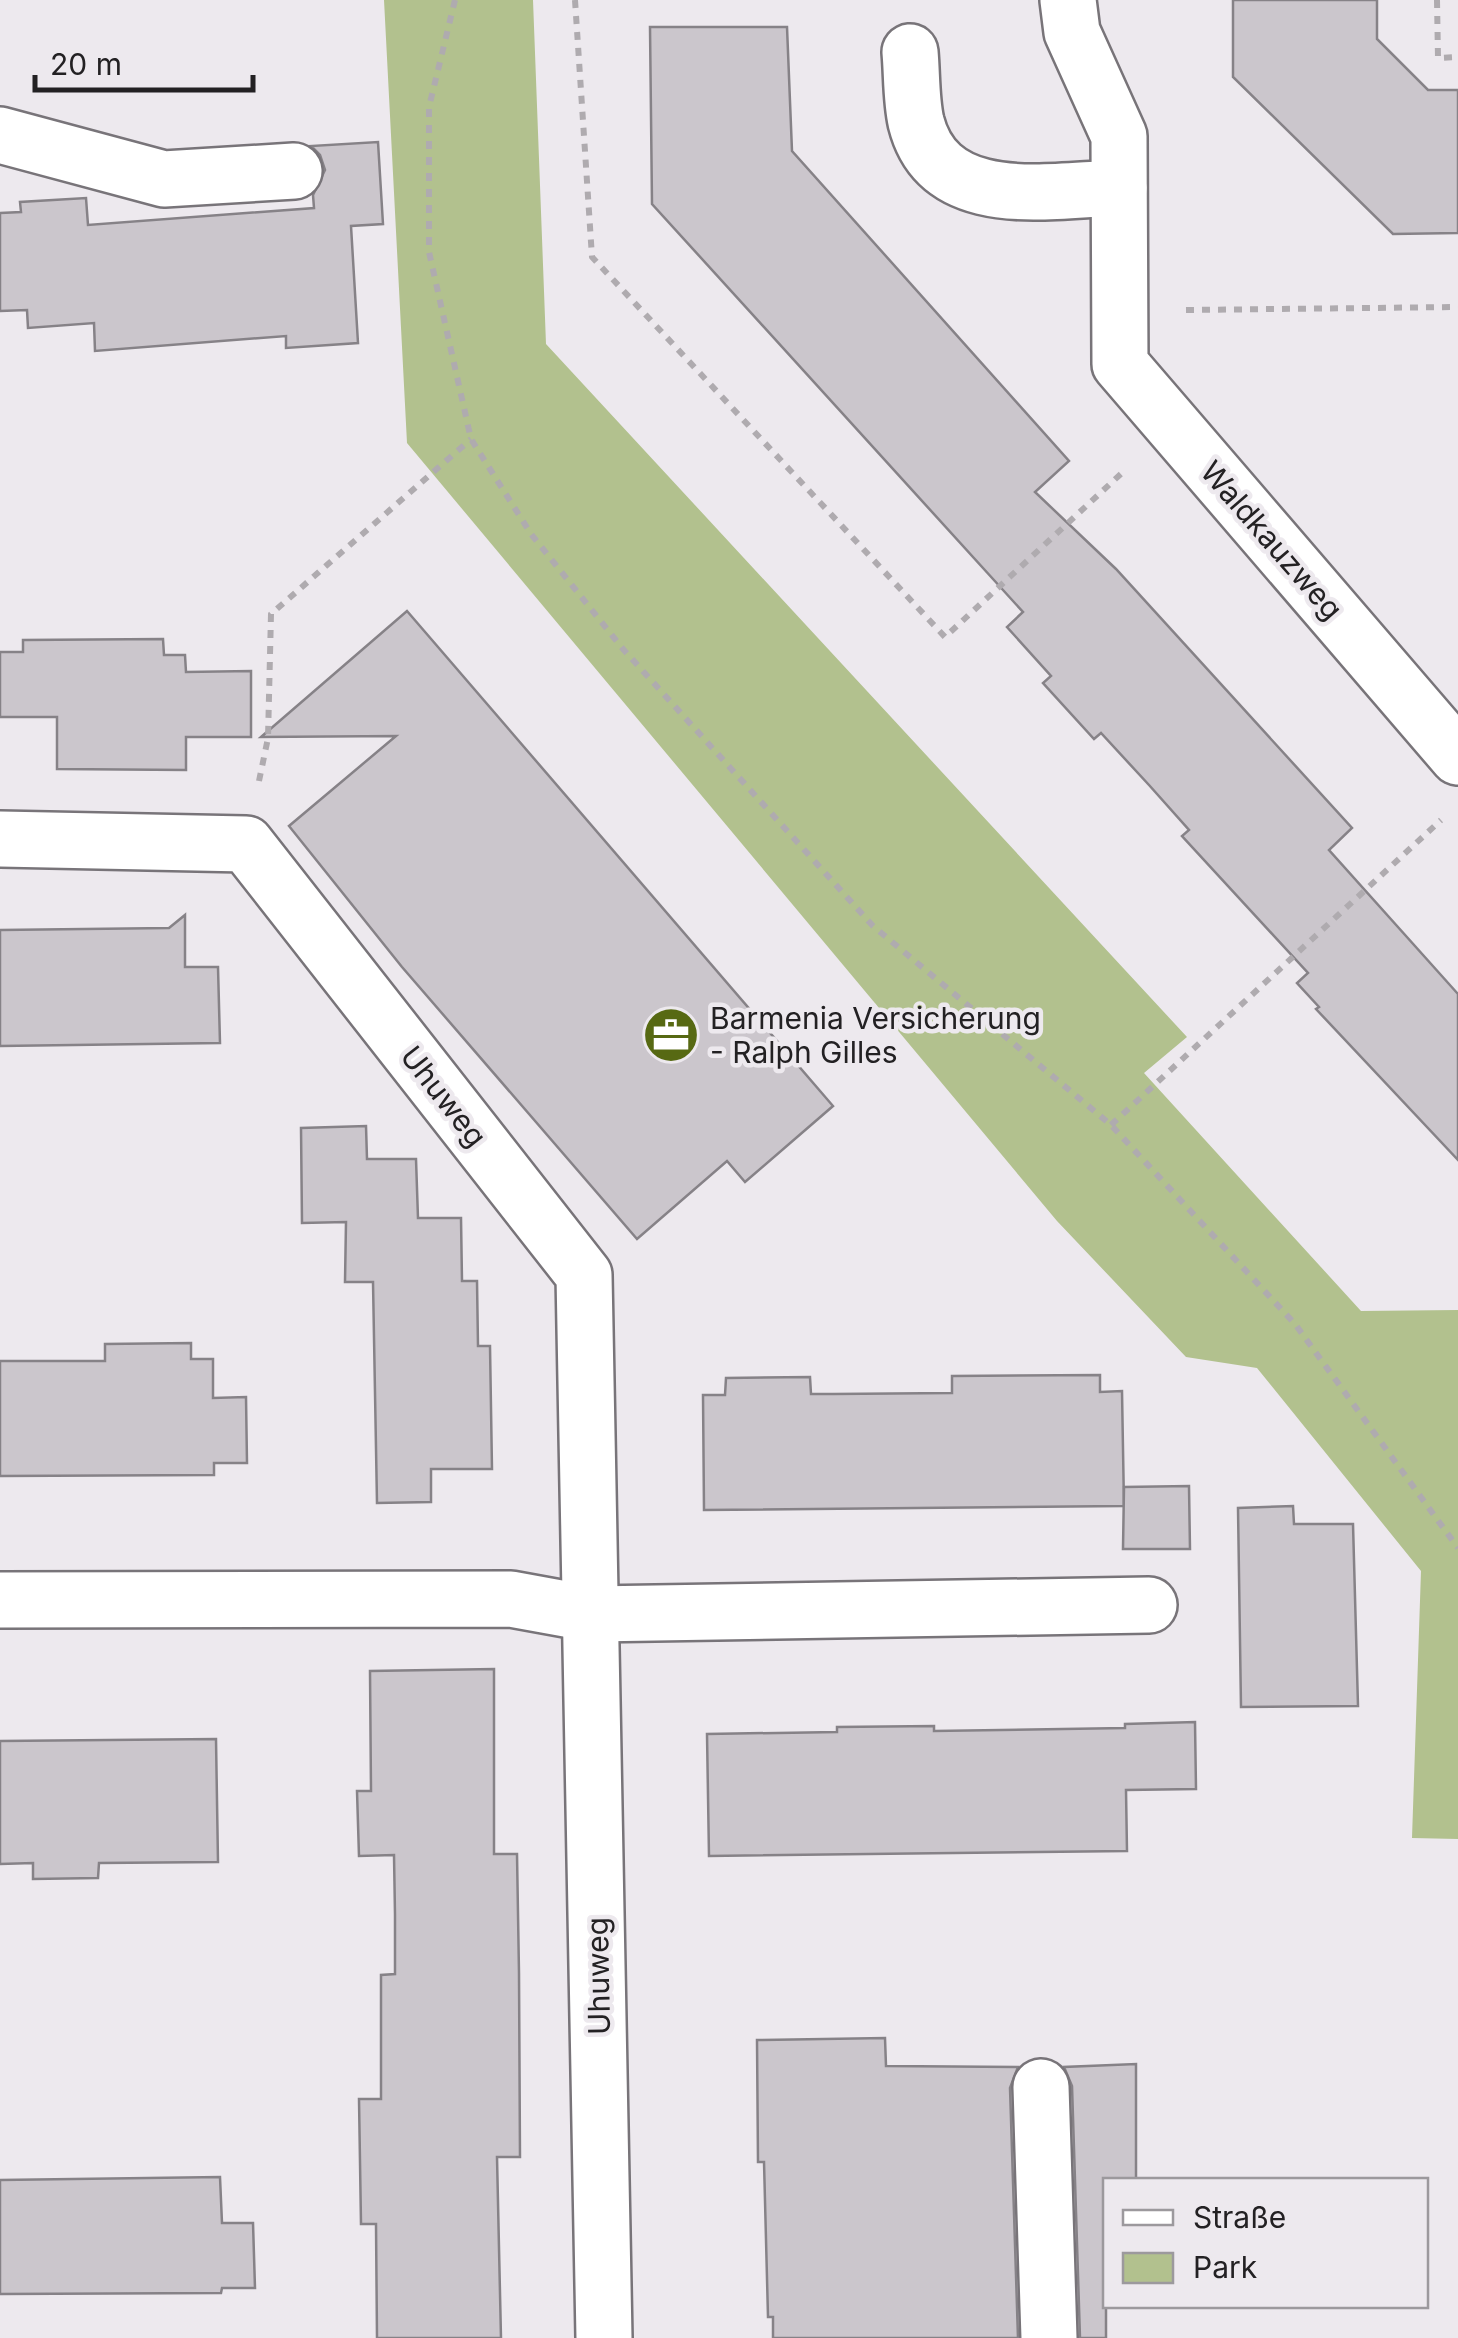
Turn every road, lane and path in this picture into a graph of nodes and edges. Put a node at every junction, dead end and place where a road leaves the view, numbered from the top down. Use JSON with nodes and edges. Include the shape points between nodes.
{"nodes":[{"id":1,"x":455,"y":0,"type":"edge"},
{"id":2,"x":575,"y":0,"type":"edge"},
{"id":3,"x":1068,"y":0,"type":"edge"},
{"id":4,"x":1437,"y":0,"type":"edge"},
{"id":5,"x":910,"y":52,"type":"dead end"},
{"id":6,"x":1458,"y":57,"type":"edge"},
{"id":7,"x":0,"y":135,"type":"edge"},
{"id":8,"x":294,"y":171,"type":"dead end"},
{"id":9,"x":1119,"y":188,"type":"junction"},
{"id":10,"x":1458,"y":306,"type":"edge"},
{"id":11,"x":1120,"y":311,"type":"junction"},
{"id":12,"x":1173,"y":426,"type":"junction"},
{"id":13,"x":471,"y":438,"type":"junction"},
{"id":14,"x":1458,"y":756,"type":"edge"},
{"id":15,"x":1444,"y":818,"type":"dead end"},
{"id":16,"x":0,"y":839,"type":"edge"},
{"id":17,"x":246,"y":844,"type":"junction"},
{"id":18,"x":1111,"y":1124,"type":"junction"},
{"id":19,"x":1458,"y":1548,"type":"edge"},
{"id":20,"x":0,"y":1600,"type":"edge"},
{"id":21,"x":1149,"y":1605,"type":"dead end"},
{"id":22,"x":592,"y":1614,"type":"junction"},
{"id":23,"x":1041,"y":2087,"type":"dead end"},
{"id":24,"x":604,"y":2338,"type":"edge"},
{"id":25,"x":1049,"y":2338,"type":"edge"}],
"edges":[{"from":1,"to":13,"type":"path","via":[[430,107],[429,252]]},
{"from":2,"to":12,"type":"path","via":[[592,258],[945,637]]},
{"from":3,"to":9,"type":"street","name":"Waldkauzweg","via":[[1072,32],[1119,136]]},
{"from":4,"to":6,"type":"path","via":[[1438,58]]},
{"from":5,"to":9,"type":"street","via":[[916,122],[930,156],[957,180],[994,192]]},
{"from":7,"to":8,"type":"street","via":[[164,179]]},
{"from":9,"to":11,"type":"street","name":"Waldkauzweg"},
{"from":10,"to":11,"type":"path"},
{"from":11,"to":12,"type":"street","name":"Waldkauzweg","via":[[1120,364]]},
{"from":12,"to":14,"type":"street","name":"Waldkauzweg"},
{"from":13,"to":17,"type":"path","via":[[271,614],[268,738]]},
{"from":13,"to":18,"type":"path","via":[[531,534],[623,649],[873,926]]},
{"from":15,"to":18,"type":"path"},
{"from":16,"to":17,"type":"street"},
{"from":17,"to":22,"type":"street","name":"Uhuweg","via":[[584,1275]]},
{"from":18,"to":19,"type":"path","via":[[1295,1324]]},
{"from":20,"to":22,"type":"street","via":[[512,1599]]},
{"from":21,"to":22,"type":"street"},
{"from":22,"to":24,"type":"street","name":"Uhuweg"},
{"from":23,"to":25,"type":"street"}]}
